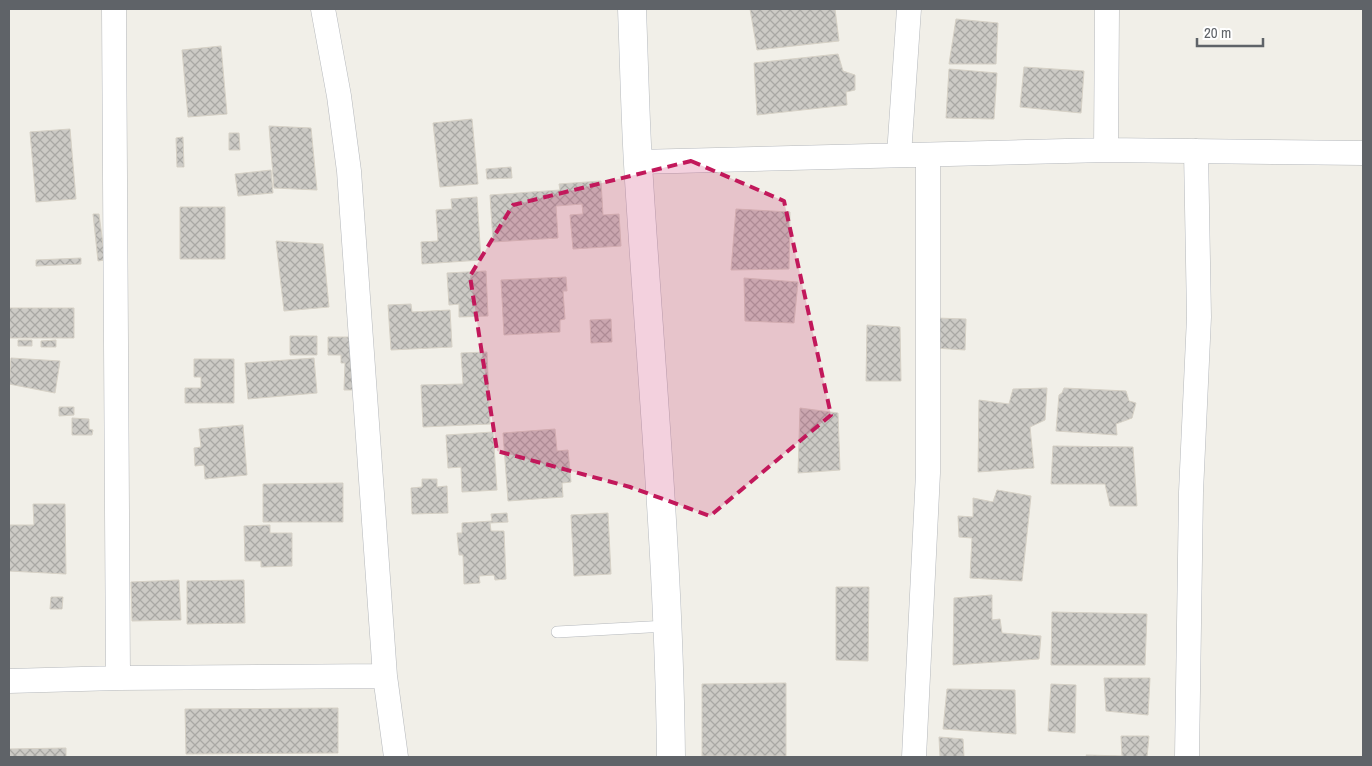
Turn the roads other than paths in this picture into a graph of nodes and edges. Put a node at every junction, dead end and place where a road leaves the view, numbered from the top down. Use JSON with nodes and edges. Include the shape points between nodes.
{"nodes":[{"id":1,"x":114,"y":9,"type":"edge"},
{"id":2,"x":324,"y":9,"type":"edge"},
{"id":3,"x":632,"y":9,"type":"edge"},
{"id":4,"x":909,"y":9,"type":"edge"},
{"id":5,"x":1107,"y":9,"type":"edge"},
{"id":6,"x":1106,"y":150,"type":"junction"},
{"id":7,"x":1196,"y":151,"type":"junction"},
{"id":8,"x":1363,"y":152,"type":"edge"},
{"id":9,"x":899,"y":155,"type":"junction"},
{"id":10,"x":928,"y":155,"type":"junction"},
{"id":11,"x":638,"y":162,"type":"junction"},
{"id":12,"x":667,"y":626,"type":"junction"},
{"id":13,"x":557,"y":632,"type":"dead end"},
{"id":14,"x":384,"y":676,"type":"junction"},
{"id":15,"x":118,"y":678,"type":"junction"},
{"id":16,"x":9,"y":681,"type":"edge"},
{"id":17,"x":396,"y":757,"type":"edge"},
{"id":18,"x":671,"y":757,"type":"edge"},
{"id":19,"x":914,"y":757,"type":"edge"},
{"id":20,"x":1187,"y":757,"type":"edge"}],
"edges":[{"from":1,"to":15,"type":"street"},
{"from":2,"to":14,"type":"street","via":[[349,171]]},
{"from":3,"to":11,"type":"street"},
{"from":4,"to":9,"type":"street"},
{"from":5,"to":6,"type":"street"},
{"from":6,"to":7,"type":"street"},
{"from":6,"to":10,"type":"street"},
{"from":7,"to":8,"type":"street"},
{"from":7,"to":20,"type":"street","via":[[1199,316],[1191,492]]},
{"from":9,"to":10,"type":"street"},
{"from":9,"to":11,"type":"street"},
{"from":10,"to":19,"type":"street","via":[[928,473]]},
{"from":11,"to":12,"type":"street"},
{"from":12,"to":13,"type":"lane"},
{"from":12,"to":18,"type":"street"},
{"from":14,"to":15,"type":"street"},
{"from":14,"to":17,"type":"street"},
{"from":15,"to":16,"type":"street"}]}
